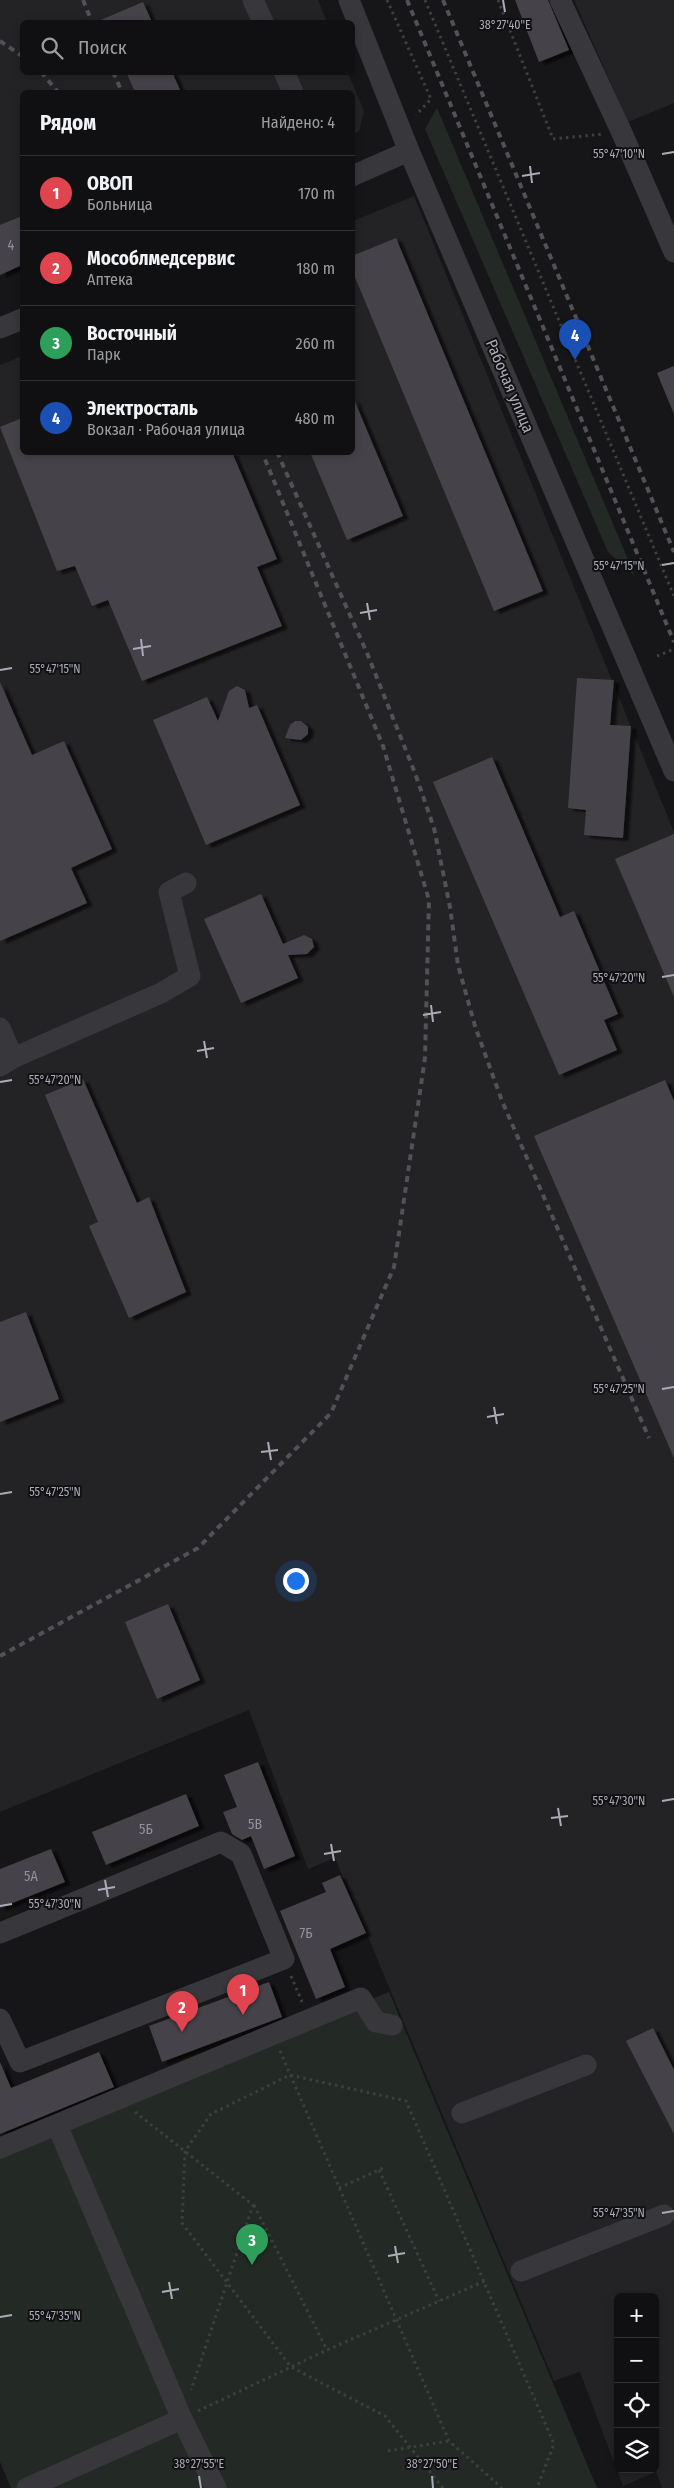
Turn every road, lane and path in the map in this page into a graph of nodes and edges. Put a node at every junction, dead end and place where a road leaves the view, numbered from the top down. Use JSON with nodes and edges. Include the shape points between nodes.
{"nodes":[{"id":1,"x":253,"y":0,"type":"edge"},
{"id":2,"x":349,"y":0,"type":"edge"},
{"id":3,"x":387,"y":0,"type":"edge"},
{"id":4,"x":425,"y":0,"type":"edge"},
{"id":5,"x":498,"y":0,"type":"edge"},
{"id":6,"x":560,"y":0,"type":"edge"},
{"id":7,"x":262,"y":20,"type":"edge"},
{"id":8,"x":285,"y":75,"type":"edge"},
{"id":9,"x":292,"y":90,"type":"edge"},
{"id":10,"x":415,"y":116,"type":"dead end"},
{"id":11,"x":622,"y":132,"type":"junction"},
{"id":12,"x":409,"y":151,"type":"junction"},
{"id":13,"x":355,"y":175,"type":"edge"},
{"id":14,"x":674,"y":252,"type":"edge"},
{"id":15,"x":20,"y":320,"type":"edge"},
{"id":16,"x":0,"y":328,"type":"edge"},
{"id":17,"x":674,"y":596,"type":"edge"},
{"id":18,"x":674,"y":649,"type":"edge"},
{"id":19,"x":657,"y":656,"type":"dead end"},
{"id":20,"x":674,"y":771,"type":"edge"},
{"id":21,"x":186,"y":883,"type":"dead end"},
{"id":22,"x":0,"y":1028,"type":"edge"},
{"id":23,"x":6,"y":1062,"type":"edge"},
{"id":24,"x":0,"y":1933,"type":"edge"},
{"id":25,"x":284,"y":1959,"type":"junction"},
{"id":26,"x":0,"y":2019,"type":"edge"},
{"id":27,"x":309,"y":2020,"type":"junction"},
{"id":28,"x":392,"y":2025,"type":"dead end"},
{"id":29,"x":272,"y":2034,"type":"junction"},
{"id":30,"x":586,"y":2065,"type":"dead end"},
{"id":31,"x":290,"y":2075,"type":"junction"},
{"id":32,"x":118,"y":2099,"type":"junction"},
{"id":33,"x":462,"y":2113,"type":"dead end"},
{"id":34,"x":57,"y":2125,"type":"junction"},
{"id":35,"x":0,"y":2148,"type":"edge"},
{"id":36,"x":185,"y":2151,"type":"junction"},
{"id":37,"x":383,"y":2168,"type":"dead end"},
{"id":38,"x":379,"y":2170,"type":"junction"},
{"id":39,"x":339,"y":2188,"type":"junction"},
{"id":40,"x":253,"y":2205,"type":"junction"},
{"id":41,"x":664,"y":2215,"type":"dead end"},
{"id":42,"x":521,"y":2271,"type":"dead end"},
{"id":43,"x":485,"y":2281,"type":"junction"},
{"id":44,"x":227,"y":2283,"type":"junction"},
{"id":45,"x":439,"y":2301,"type":"junction"},
{"id":46,"x":396,"y":2320,"type":"junction"},
{"id":47,"x":327,"y":2350,"type":"junction"},
{"id":48,"x":291,"y":2367,"type":"junction"},
{"id":49,"x":182,"y":2418,"type":"junction"},
{"id":50,"x":450,"y":2441,"type":"junction"},
{"id":51,"x":411,"y":2449,"type":"junction"},
{"id":52,"x":388,"y":2451,"type":"dead end"},
{"id":53,"x":27,"y":2488,"type":"edge"},
{"id":54,"x":216,"y":2488,"type":"edge"},
{"id":55,"x":443,"y":2488,"type":"edge"},
{"id":56,"x":502,"y":2488,"type":"edge"},
{"id":57,"x":537,"y":2488,"type":"edge"}],
"edges":[{"from":1,"to":7,"type":"street"},
{"from":2,"to":12,"type":"street","name":"Рабочая улица"},
{"from":3,"to":10,"type":"path","via":[[431,99]]},
{"from":4,"to":17,"type":"path"},
{"from":5,"to":11,"type":"path","via":[[553,139]]},
{"from":6,"to":11,"type":"street"},
{"from":8,"to":9,"type":"street"},
{"from":11,"to":14,"type":"street"},
{"from":12,"to":13,"type":"street"},
{"from":12,"to":20,"type":"street","name":"Рабочая улица"},
{"from":15,"to":16,"type":"street"},
{"from":18,"to":19,"type":"path"},
{"from":21,"to":23,"type":"street","via":[[169,892],[190,976],[161,993]]},
{"from":22,"to":23,"type":"street"},
{"from":24,"to":25,"type":"street","via":[[221,1842],[241,1854]]},
{"from":25,"to":26,"type":"street","via":[[20,2062]]},
{"from":25,"to":27,"type":"path"},
{"from":27,"to":28,"type":"street","via":[[361,1998],[376,2022]]},
{"from":27,"to":29,"type":"street"},
{"from":29,"to":31,"type":"path"},
{"from":29,"to":32,"type":"street"},
{"from":30,"to":33,"type":"street"},
{"from":31,"to":36,"type":"path","via":[[211,2114]]},
{"from":31,"to":39,"type":"path"},
{"from":31,"to":43,"type":"path","via":[[406,2101]]},
{"from":32,"to":34,"type":"street"},
{"from":32,"to":36,"type":"path"},
{"from":34,"to":35,"type":"street"},
{"from":34,"to":49,"type":"street"},
{"from":36,"to":40,"type":"path"},
{"from":36,"to":44,"type":"path","via":[[182,2223]]},
{"from":37,"to":38,"type":"path"},
{"from":38,"to":39,"type":"path"},
{"from":38,"to":45,"type":"path"},
{"from":39,"to":46,"type":"path"},
{"from":40,"to":44,"type":"path"},
{"from":40,"to":47,"type":"path"},
{"from":41,"to":42,"type":"street"},
{"from":43,"to":45,"type":"path"},
{"from":43,"to":57,"type":"path","via":[[554,2444]]},
{"from":44,"to":48,"type":"path"},
{"from":44,"to":49,"type":"path"},
{"from":45,"to":46,"type":"path"},
{"from":46,"to":47,"type":"path"},
{"from":46,"to":50,"type":"path"},
{"from":47,"to":48,"type":"path"},
{"from":48,"to":49,"type":"path"},
{"from":48,"to":51,"type":"path","via":[[385,2416]]},
{"from":49,"to":53,"type":"street"},
{"from":49,"to":54,"type":"street"},
{"from":50,"to":51,"type":"path"},
{"from":50,"to":56,"type":"path"},
{"from":51,"to":52,"type":"path"},
{"from":51,"to":55,"type":"path"}]}
